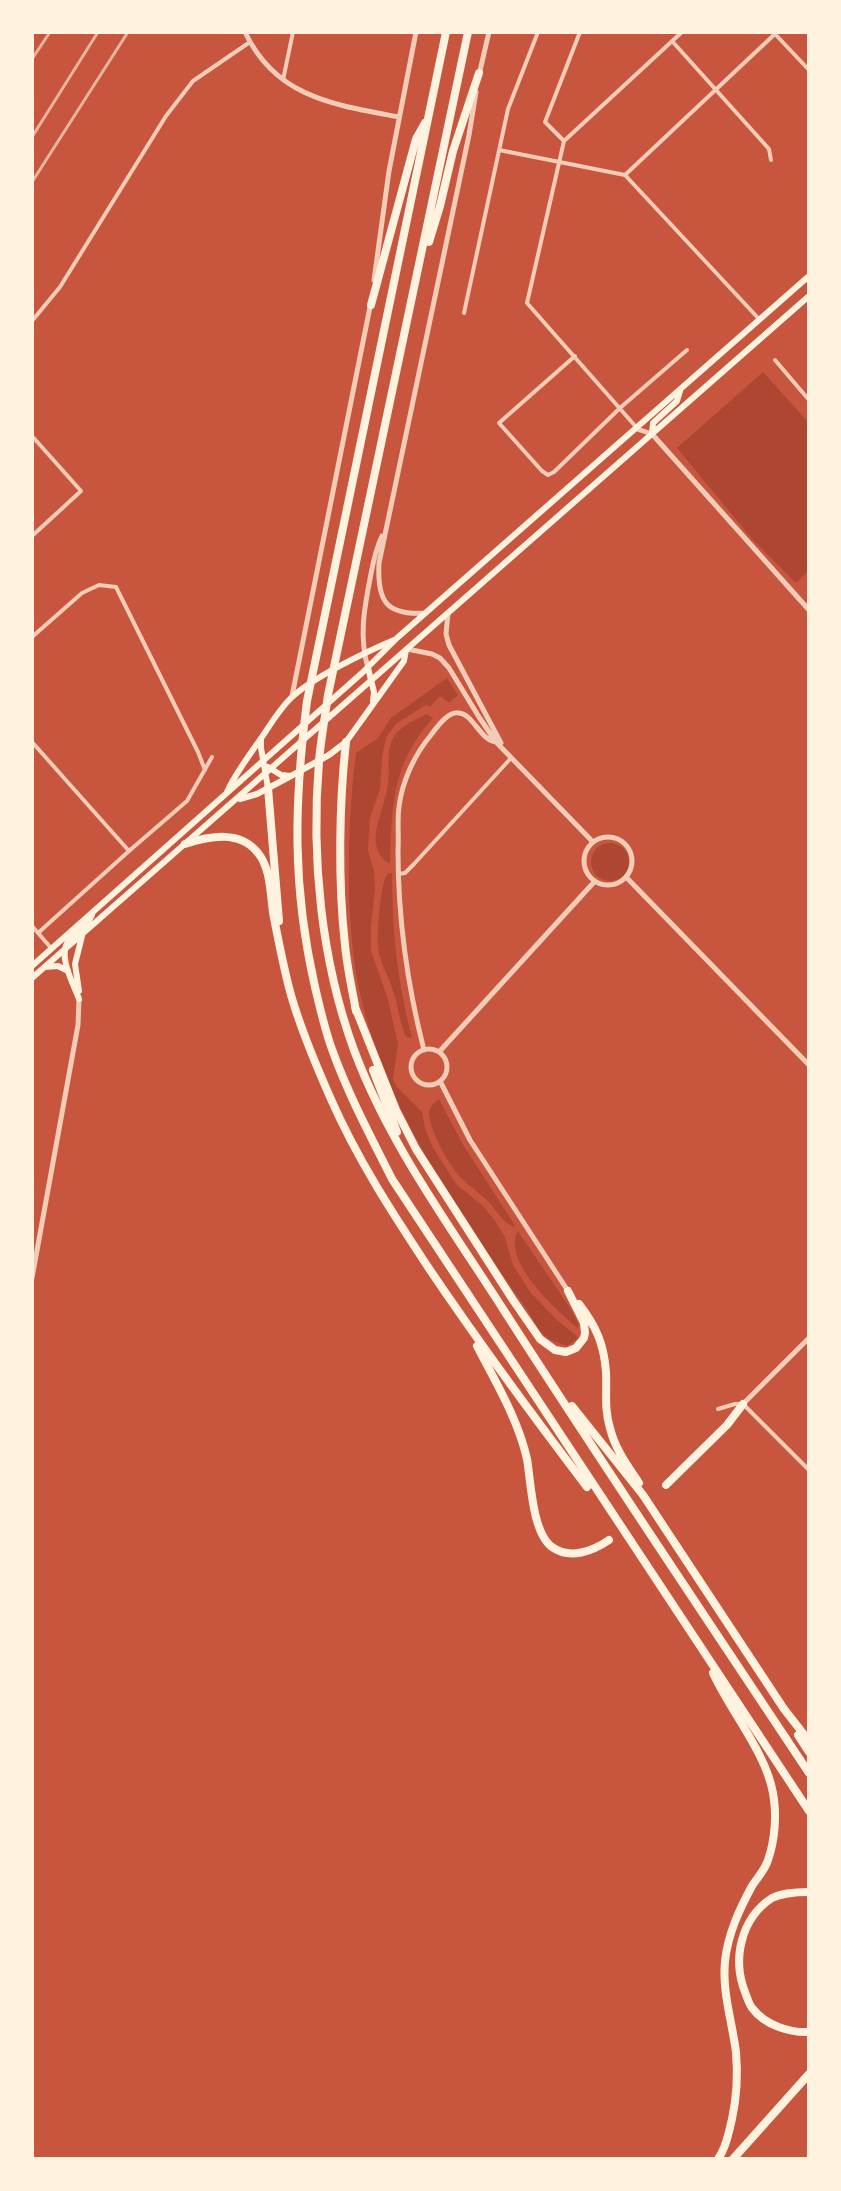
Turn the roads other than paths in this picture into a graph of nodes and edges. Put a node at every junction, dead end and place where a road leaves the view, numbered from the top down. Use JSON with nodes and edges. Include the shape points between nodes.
{"nodes":[{"id":1,"x":245,"y":32,"type":"edge"},
{"id":2,"x":293,"y":32,"type":"edge"},
{"id":3,"x":416,"y":32,"type":"edge"},
{"id":4,"x":446,"y":32,"type":"edge"},
{"id":5,"x":468,"y":32,"type":"edge"},
{"id":6,"x":489,"y":32,"type":"edge"},
{"id":7,"x":538,"y":32,"type":"edge"},
{"id":8,"x":580,"y":32,"type":"edge"},
{"id":9,"x":682,"y":32,"type":"edge"},
{"id":10,"x":776,"y":33,"type":"edge"},
{"id":11,"x":672,"y":41,"type":"junction"},
{"id":12,"x":250,"y":42,"type":"junction"},
{"id":13,"x":809,"y":70,"type":"edge"},
{"id":14,"x":479,"y":73,"type":"junction"},
{"id":15,"x":283,"y":80,"type":"junction"},
{"id":16,"x":716,"y":89,"type":"junction"},
{"id":17,"x":431,"y":111,"type":"junction"},
{"id":18,"x":399,"y":117,"type":"junction"},
{"id":19,"x":564,"y":141,"type":"junction"},
{"id":20,"x":499,"y":150,"type":"junction"},
{"id":21,"x":558,"y":160,"type":"junction"},
{"id":22,"x":771,"y":160,"type":"dead end"},
{"id":23,"x":625,"y":175,"type":"junction"},
{"id":24,"x":809,"y":276,"type":"edge"},
{"id":25,"x":416,"y":285,"type":"junction"},
{"id":26,"x":809,"y":296,"type":"edge"},
{"id":27,"x":371,"y":305,"type":"junction"},
{"id":28,"x":464,"y":313,"type":"dead end"},
{"id":29,"x":760,"y":320,"type":"junction"},
{"id":30,"x":32,"y":321,"type":"edge"},
{"id":31,"x":769,"y":331,"type":"junction"},
{"id":32,"x":687,"y":350,"type":"dead end"},
{"id":33,"x":575,"y":356,"type":"junction"},
{"id":34,"x":775,"y":360,"type":"dead end"},
{"id":35,"x":680,"y":391,"type":"junction"},
{"id":36,"x":809,"y":400,"type":"edge"},
{"id":37,"x":620,"y":408,"type":"junction"},
{"id":38,"x":637,"y":429,"type":"junction"},
{"id":39,"x":652,"y":434,"type":"junction"},
{"id":40,"x":32,"y":436,"type":"edge"},
{"id":41,"x":385,"y":530,"type":"junction"},
{"id":42,"x":32,"y":536,"type":"edge"},
{"id":43,"x":809,"y":610,"type":"edge"},
{"id":44,"x":427,"y":613,"type":"junction"},
{"id":45,"x":448,"y":613,"type":"junction"},
{"id":46,"x":32,"y":637,"type":"edge"},
{"id":47,"x":397,"y":638,"type":"junction"},
{"id":48,"x":407,"y":650,"type":"junction"},
{"id":49,"x":364,"y":654,"type":"junction"},
{"id":50,"x":344,"y":665,"type":"junction"},
{"id":51,"x":365,"y":670,"type":"junction"},
{"id":52,"x":371,"y":681,"type":"junction"},
{"id":53,"x":292,"y":697,"type":"junction"},
{"id":54,"x":372,"y":705,"type":"junction"},
{"id":55,"x":261,"y":739,"type":"junction"},
{"id":56,"x":32,"y":742,"type":"edge"},
{"id":57,"x":346,"y":742,"type":"junction"},
{"id":58,"x":496,"y":742,"type":"junction"},
{"id":59,"x":503,"y":748,"type":"junction"},
{"id":60,"x":212,"y":757,"type":"dead end"},
{"id":61,"x":511,"y":758,"type":"junction"},
{"id":62,"x":263,"y":761,"type":"junction"},
{"id":63,"x":205,"y":770,"type":"junction"},
{"id":64,"x":268,"y":772,"type":"junction"},
{"id":65,"x":291,"y":776,"type":"junction"},
{"id":66,"x":268,"y":788,"type":"junction"},
{"id":67,"x":227,"y":793,"type":"junction"},
{"id":68,"x":234,"y":801,"type":"junction"},
{"id":69,"x":593,"y":842,"type":"junction"},
{"id":70,"x":185,"y":844,"type":"junction"},
{"id":71,"x":129,"y":851,"type":"junction"},
{"id":72,"x":398,"y":874,"type":"junction"},
{"id":73,"x":626,"y":877,"type":"junction"},
{"id":74,"x":595,"y":881,"type":"junction"},
{"id":75,"x":94,"y":910,"type":"junction"},
{"id":76,"x":32,"y":926,"type":"edge"},
{"id":77,"x":38,"y":933,"type":"junction"},
{"id":78,"x":83,"y":934,"type":"junction"},
{"id":79,"x":279,"y":937,"type":"junction"},
{"id":80,"x":51,"y":948,"type":"junction"},
{"id":81,"x":65,"y":950,"type":"junction"},
{"id":82,"x":32,"y":966,"type":"edge"},
{"id":83,"x":45,"y":967,"type":"junction"},
{"id":84,"x":68,"y":971,"type":"junction"},
{"id":85,"x":32,"y":978,"type":"edge"},
{"id":86,"x":79,"y":999,"type":"junction"},
{"id":87,"x":355,"y":1007,"type":"junction"},
{"id":88,"x":424,"y":1050,"type":"junction"},
{"id":89,"x":439,"y":1052,"type":"junction"},
{"id":90,"x":809,"y":1065,"type":"edge"},
{"id":91,"x":440,"y":1081,"type":"junction"},
{"id":92,"x":409,"y":1163,"type":"junction"},
{"id":93,"x":32,"y":1278,"type":"edge"},
{"id":94,"x":568,"y":1291,"type":"junction"},
{"id":95,"x":464,"y":1321,"type":"junction"},
{"id":96,"x":809,"y":1338,"type":"edge"},
{"id":97,"x":533,"y":1356,"type":"junction"},
{"id":98,"x":743,"y":1404,"type":"junction"},
{"id":99,"x":718,"y":1409,"type":"dead end"},
{"id":100,"x":809,"y":1470,"type":"edge"},
{"id":101,"x":666,"y":1485,"type":"dead end"},
{"id":102,"x":643,"y":1495,"type":"junction"},
{"id":103,"x":609,"y":1540,"type":"dead end"},
{"id":104,"x":634,"y":1548,"type":"junction"},
{"id":105,"x":701,"y":1647,"type":"junction"},
{"id":106,"x":784,"y":1709,"type":"junction"},
{"id":107,"x":809,"y":1741,"type":"edge"},
{"id":108,"x":809,"y":1752,"type":"edge"},
{"id":109,"x":809,"y":1773,"type":"edge"},
{"id":110,"x":809,"y":1811,"type":"edge"},
{"id":111,"x":809,"y":1892,"type":"edge"},
{"id":112,"x":809,"y":2032,"type":"edge"},
{"id":113,"x":809,"y":2074,"type":"edge"},
{"id":114,"x":718,"y":2159,"type":"edge"},
{"id":115,"x":733,"y":2159,"type":"edge"}],
"edges":[{"from":1,"to":12,"type":"street"},
{"from":2,"to":15,"type":"street"},
{"from":3,"to":18,"type":"street"},
{"from":4,"to":17,"type":"highway"},
{"from":5,"to":25,"type":"highway"},
{"from":6,"to":14,"type":"street"},
{"from":7,"to":20,"type":"street","via":[[508,109]]},
{"from":8,"to":19,"type":"street","via":[[545,122]]},
{"from":9,"to":11,"type":"street"},
{"from":10,"to":13,"type":"street"},
{"from":10,"to":16,"type":"street"},
{"from":11,"to":16,"type":"street"},
{"from":11,"to":19,"type":"street"},
{"from":12,"to":15,"type":"street"},
{"from":12,"to":30,"type":"street","via":[[193,81],[60,287]]},
{"from":14,"to":25,"type":"highway"},
{"from":14,"to":41,"type":"street"},
{"from":15,"to":18,"type":"street","via":[[334,105]]},
{"from":16,"to":22,"type":"street","via":[[769,149]]},
{"from":16,"to":23,"type":"street"},
{"from":17,"to":27,"type":"highway","via":[[416,139]]},
{"from":17,"to":104,"type":"highway","via":[[307,701],[297,844],[307,951],[332,1050],[392,1179]]},
{"from":18,"to":27,"type":"street"},
{"from":19,"to":21,"type":"street"},
{"from":20,"to":21,"type":"street"},
{"from":20,"to":28,"type":"street"},
{"from":21,"to":23,"type":"street"},
{"from":21,"to":33,"type":"street","via":[[527,303]]},
{"from":23,"to":29,"type":"street"},
{"from":24,"to":29,"type":"main road"},
{"from":25,"to":92,"type":"highway","via":[[328,695],[316,824],[327,943],[353,1048]]},
{"from":26,"to":31,"type":"main road"},
{"from":27,"to":53,"type":"street"},
{"from":29,"to":31,"type":"main road"},
{"from":29,"to":35,"type":"main road"},
{"from":31,"to":39,"type":"main road"},
{"from":32,"to":37,"type":"street"},
{"from":33,"to":37,"type":"street"},
{"from":33,"to":37,"type":"street","via":[[499,423],[548,475]]},
{"from":34,"to":36,"type":"street"},
{"from":35,"to":38,"type":"main road"},
{"from":35,"to":39,"type":"main road","via":[[677,401],[653,423]]},
{"from":37,"to":38,"type":"street"},
{"from":38,"to":39,"type":"street"},
{"from":38,"to":44,"type":"main road"},
{"from":39,"to":43,"type":"street"},
{"from":39,"to":45,"type":"main road"},
{"from":40,"to":42,"type":"street","via":[[81,491]]},
{"from":41,"to":44,"type":"street","via":[[381,595],[398,612]]},
{"from":41,"to":49,"type":"street","via":[[376,547],[363,613]]},
{"from":44,"to":47,"type":"main road"},
{"from":45,"to":48,"type":"main road"},
{"from":45,"to":59,"type":"street","via":[[449,645]]},
{"from":46,"to":63,"type":"street","via":[[82,593],[99,585],[116,587]]},
{"from":47,"to":49,"type":"main road"},
{"from":47,"to":51,"type":"main road"},
{"from":48,"to":52,"type":"main road"},
{"from":48,"to":54,"type":"main road"},
{"from":48,"to":58,"type":"street","via":[[440,658]]},
{"from":49,"to":50,"type":"main road"},
{"from":49,"to":51,"type":"street"},
{"from":50,"to":51,"type":"main road"},
{"from":50,"to":53,"type":"main road"},
{"from":51,"to":52,"type":"main road"},
{"from":51,"to":62,"type":"main road"},
{"from":52,"to":54,"type":"main road"},
{"from":52,"to":64,"type":"main road"},
{"from":53,"to":55,"type":"main road"},
{"from":54,"to":57,"type":"main road"},
{"from":55,"to":62,"type":"main road"},
{"from":55,"to":67,"type":"main road"},
{"from":56,"to":71,"type":"street"},
{"from":57,"to":65,"type":"main road"},
{"from":57,"to":87,"type":"highway","via":[[342,909]]},
{"from":58,"to":59,"type":"street"},
{"from":58,"to":72,"type":"street","via":[[465,715],[453,713],[423,744],[399,807]]},
{"from":59,"to":61,"type":"street"},
{"from":60,"to":63,"type":"street"},
{"from":61,"to":69,"type":"street"},
{"from":61,"to":72,"type":"street","via":[[414,864]]},
{"from":62,"to":64,"type":"main road"},
{"from":62,"to":67,"type":"main road"},
{"from":63,"to":71,"type":"street","via":[[187,801]]},
{"from":64,"to":65,"type":"main road"},
{"from":64,"to":66,"type":"main road"},
{"from":64,"to":68,"type":"main road"},
{"from":65,"to":66,"type":"main road"},
{"from":66,"to":68,"type":"main road"},
{"from":66,"to":79,"type":"highway"},
{"from":67,"to":75,"type":"main road"},
{"from":68,"to":70,"type":"main road"},
{"from":69,"to":73,"type":"street","via":[[611,837],[626,844],[632,861]]},
{"from":69,"to":74,"type":"street","via":[[584,861]]},
{"from":70,"to":78,"type":"main road"},
{"from":70,"to":79,"type":"highway","via":[[230,837],[258,853]]},
{"from":71,"to":77,"type":"street"},
{"from":72,"to":88,"type":"street","via":[[408,982]]},
{"from":73,"to":74,"type":"street","via":[[611,885]]},
{"from":73,"to":90,"type":"street"},
{"from":74,"to":89,"type":"street"},
{"from":75,"to":80,"type":"main road"},
{"from":75,"to":81,"type":"main road"},
{"from":76,"to":77,"type":"street"},
{"from":77,"to":80,"type":"street"},
{"from":78,"to":81,"type":"main road"},
{"from":78,"to":86,"type":"main road","via":[[75,964]]},
{"from":79,"to":95,"type":"highway","via":[[301,1026],[334,1106],[368,1173]]},
{"from":80,"to":82,"type":"main road"},
{"from":81,"to":83,"type":"main road"},
{"from":81,"to":84,"type":"main road"},
{"from":83,"to":84,"type":"main road"},
{"from":83,"to":85,"type":"main road"},
{"from":84,"to":86,"type":"main road"},
{"from":86,"to":93,"type":"street"},
{"from":87,"to":92,"type":"highway","via":[[361,1037]]},
{"from":87,"to":94,"type":"highway","via":[[416,1149],[540,1339],[566,1352],[576,1348],[585,1333]]},
{"from":88,"to":89,"type":"street"},
{"from":88,"to":91,"type":"street","via":[[415,1056],[412,1072],[424,1084]]},
{"from":89,"to":91,"type":"street","via":[[447,1065]]},
{"from":91,"to":94,"type":"street","via":[[470,1140]]},
{"from":92,"to":97,"type":"highway"},
{"from":94,"to":102,"type":"highway","via":[[594,1323],[602,1345],[609,1426]]},
{"from":95,"to":103,"type":"highway","via":[[514,1418],[543,1537],[567,1553],[584,1553]]},
{"from":95,"to":104,"type":"highway"},
{"from":96,"to":98,"type":"street"},
{"from":97,"to":102,"type":"highway"},
{"from":97,"to":109,"type":"highway"},
{"from":98,"to":99,"type":"street"},
{"from":98,"to":100,"type":"street"},
{"from":98,"to":101,"type":"highway"},
{"from":102,"to":106,"type":"highway"},
{"from":104,"to":105,"type":"highway"},
{"from":105,"to":110,"type":"highway"},
{"from":105,"to":114,"type":"highway","via":[[763,1761],[775,1820],[767,1863],[729,1934],[725,1993],[738,2079],[729,2132]]},
{"from":106,"to":107,"type":"highway"},
{"from":106,"to":108,"type":"highway"},
{"from":111,"to":112,"type":"highway","via":[[774,1897],[752,1916],[741,1939],[739,1962],[752,2009],[785,2030]]},
{"from":113,"to":115,"type":"highway"}]}
